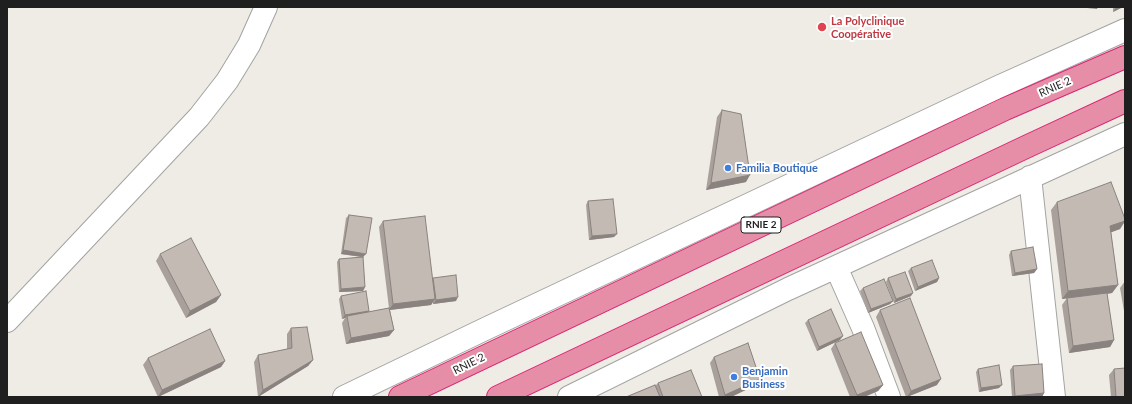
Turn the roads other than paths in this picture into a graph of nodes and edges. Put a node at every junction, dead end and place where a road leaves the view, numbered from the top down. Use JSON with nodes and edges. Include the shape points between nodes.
{"nodes":[{"id":1,"x":266,"y":7,"type":"edge"},
{"id":2,"x":1125,"y":30,"type":"edge"},
{"id":3,"x":1125,"y":57,"type":"edge"},
{"id":4,"x":1125,"y":102,"type":"edge"},
{"id":5,"x":1125,"y":134,"type":"edge"},
{"id":6,"x":1030,"y":177,"type":"junction"},
{"id":7,"x":836,"y":267,"type":"junction"},
{"id":8,"x":7,"y":321,"type":"edge"},
{"id":9,"x":344,"y":397,"type":"edge"},
{"id":10,"x":400,"y":397,"type":"edge"},
{"id":11,"x":498,"y":397,"type":"edge"},
{"id":12,"x":569,"y":397,"type":"edge"},
{"id":13,"x":889,"y":397,"type":"edge"},
{"id":14,"x":1054,"y":397,"type":"edge"}],
"edges":[{"from":1,"to":8,"type":"street","via":[[249,45],[227,81],[199,117]]},
{"from":2,"to":9,"type":"street","via":[[998,86]]},
{"from":3,"to":10,"type":"highway","name":"RNIE 2","number":"RNIE 2","via":[[1005,109]]},
{"from":4,"to":11,"type":"highway"},
{"from":5,"to":6,"type":"street"},
{"from":6,"to":7,"type":"street"},
{"from":6,"to":14,"type":"street"},
{"from":7,"to":12,"type":"street"},
{"from":7,"to":13,"type":"street"}]}
